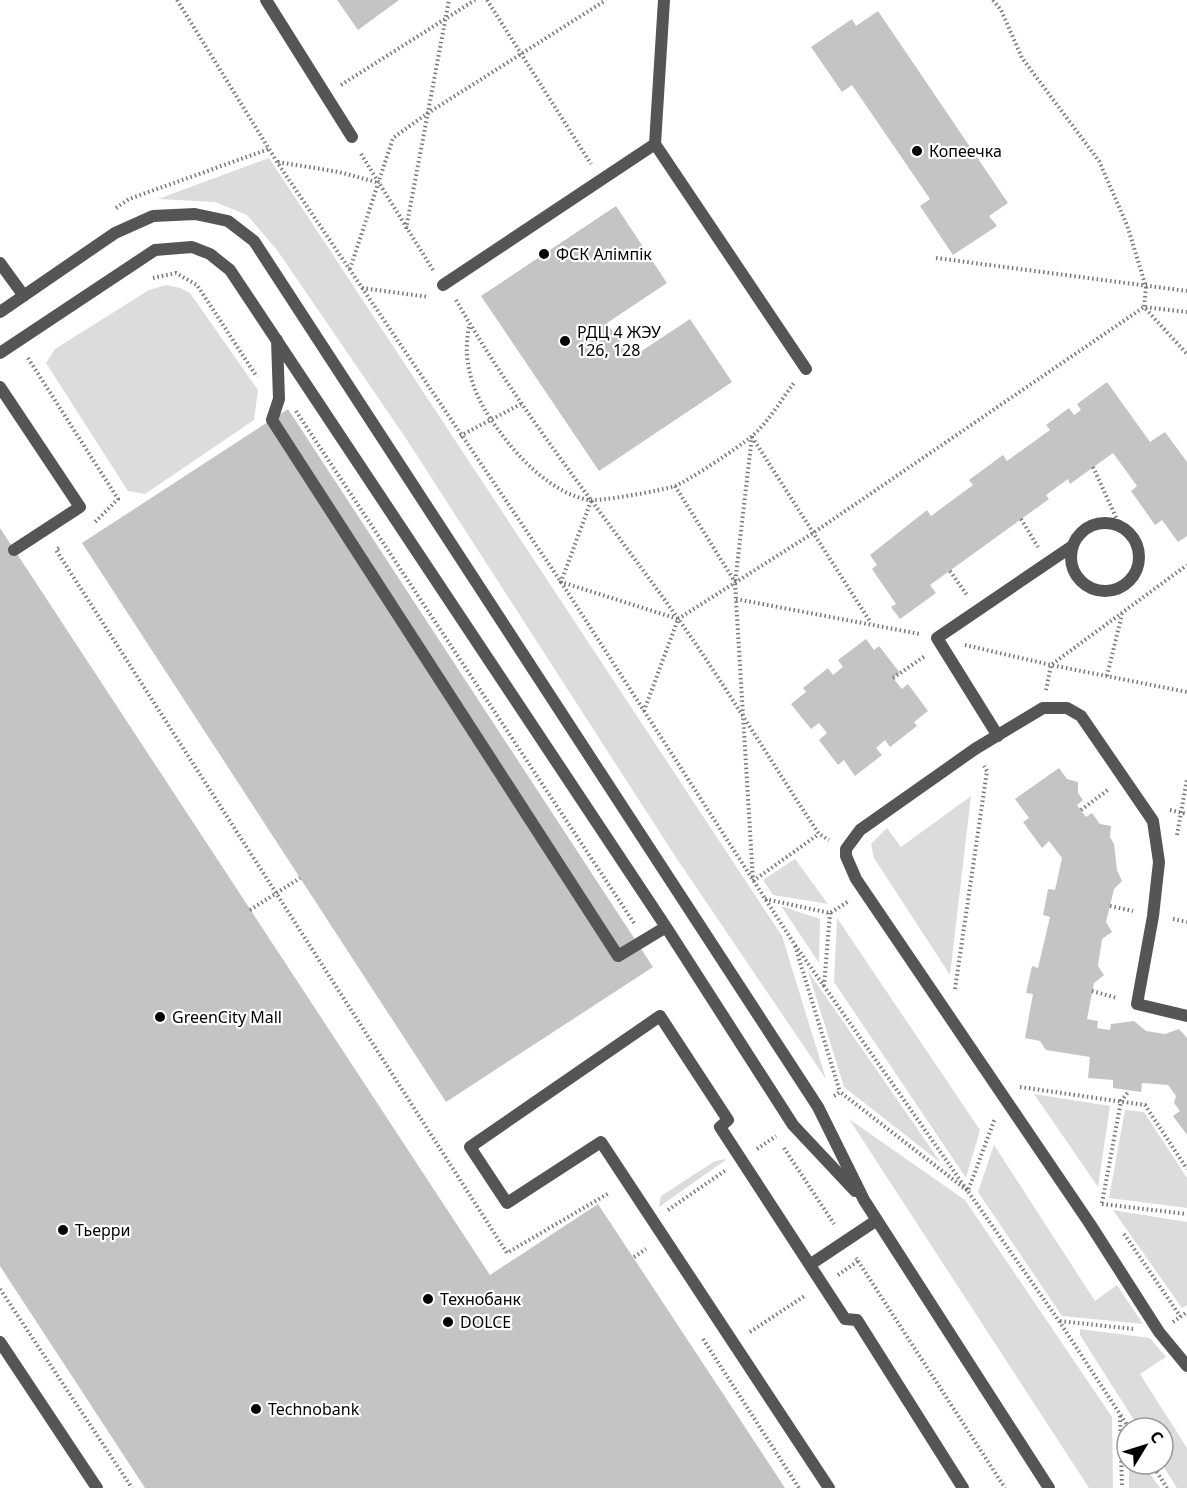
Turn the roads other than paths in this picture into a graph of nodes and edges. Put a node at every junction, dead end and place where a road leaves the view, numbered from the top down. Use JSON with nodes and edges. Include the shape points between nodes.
{"nodes":[{"id":1,"x":266,"y":0,"type":"edge"},
{"id":2,"x":664,"y":0,"type":"edge"},
{"id":3,"x":352,"y":137,"type":"road end"},
{"id":4,"x":655,"y":144,"type":"junction"},
{"id":5,"x":0,"y":263,"type":"edge"},
{"id":6,"x":443,"y":285,"type":"road end"},
{"id":7,"x":24,"y":296,"type":"junction"},
{"id":8,"x":0,"y":312,"type":"edge"},
{"id":9,"x":277,"y":339,"type":"junction"},
{"id":10,"x":0,"y":353,"type":"edge"},
{"id":11,"x":806,"y":369,"type":"road end"},
{"id":12,"x":0,"y":387,"type":"edge"},
{"id":13,"x":1071,"y":547,"type":"junction"},
{"id":14,"x":14,"y":550,"type":"dead end"},
{"id":15,"x":999,"y":736,"type":"junction"},
{"id":16,"x":666,"y":927,"type":"junction"},
{"id":17,"x":1187,"y":1016,"type":"edge"},
{"id":18,"x":864,"y":1200,"type":"junction"},
{"id":19,"x":877,"y":1220,"type":"junction"},
{"id":20,"x":811,"y":1264,"type":"junction"},
{"id":21,"x":0,"y":1342,"type":"edge"},
{"id":22,"x":1187,"y":1366,"type":"edge"},
{"id":23,"x":97,"y":1488,"type":"edge"},
{"id":24,"x":829,"y":1488,"type":"edge"},
{"id":25,"x":963,"y":1488,"type":"edge"},
{"id":26,"x":1049,"y":1488,"type":"edge"}],
"edges":[{"from":1,"to":3,"type":"lane"},
{"from":2,"to":4,"type":"lane"},
{"from":4,"to":6,"type":"lane"},
{"from":4,"to":11,"type":"lane"},
{"from":5,"to":7,"type":"lane"},
{"from":7,"to":8,"type":"lane"},
{"from":7,"to":18,"type":"lane","via":[[115,233],[153,216],[195,214],[228,221],[254,241],[818,1107]]},
{"from":9,"to":10,"type":"lane","via":[[230,270],[210,254],[182,248],[155,250]]},
{"from":9,"to":16,"type":"lane"},
{"from":9,"to":16,"type":"lane","via":[[279,399],[272,420],[618,956]]},
{"from":12,"to":14,"type":"lane","via":[[80,507]]},
{"from":13,"to":13,"type":"lane","via":[[1087,528],[1098,524],[1120,526],[1137,543],[1139,565],[1134,576],[1117,589],[1107,591],[1086,585],[1074,568]]},
{"from":13,"to":15,"type":"lane","via":[[939,641]]},
{"from":15,"to":17,"type":"lane","via":[[1042,708],[1067,708],[1081,716],[1154,821],[1159,862],[1154,916],[1137,1004]]},
{"from":15,"to":22,"type":"lane","via":[[861,831],[846,849],[850,866],[1159,1332]]},
{"from":16,"to":18,"type":"lane","via":[[793,1125]]},
{"from":18,"to":19,"type":"lane"},
{"from":19,"to":20,"type":"lane"},
{"from":19,"to":26,"type":"lane"},
{"from":20,"to":24,"type":"lane","via":[[720,1127],[728,1120],[660,1016],[470,1146],[507,1203],[601,1142]]},
{"from":20,"to":25,"type":"lane","via":[[845,1318],[857,1320]]},
{"from":21,"to":23,"type":"lane"}]}
